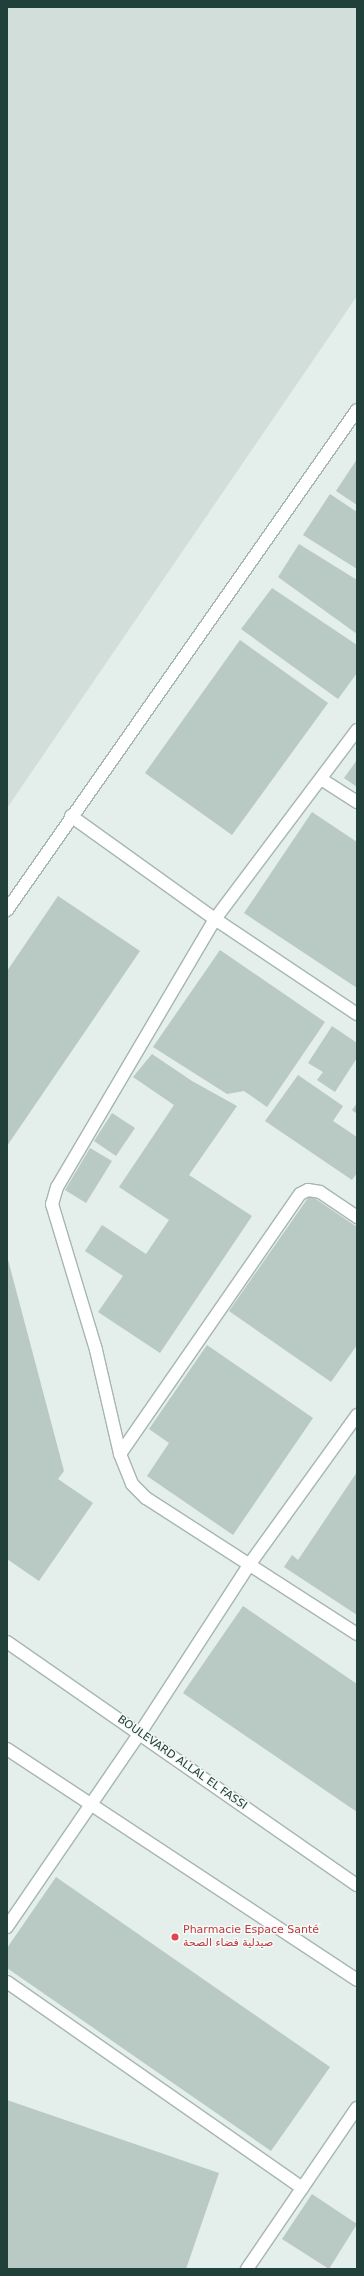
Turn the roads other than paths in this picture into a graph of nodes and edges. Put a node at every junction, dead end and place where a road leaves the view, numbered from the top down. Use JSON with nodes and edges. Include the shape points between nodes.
{"nodes":[{"id":1,"x":357,"y":410,"type":"edge"},
{"id":2,"x":357,"y":730,"type":"edge"},
{"id":3,"x":321,"y":779,"type":"junction"},
{"id":4,"x":357,"y":802,"type":"edge"},
{"id":5,"x":71,"y":816,"type":"junction"},
{"id":6,"x":7,"y":910,"type":"edge"},
{"id":7,"x":215,"y":919,"type":"junction"},
{"id":8,"x":357,"y":1014,"type":"edge"},
{"id":9,"x":357,"y":1216,"type":"edge"},
{"id":10,"x":357,"y":1415,"type":"edge"},
{"id":11,"x":120,"y":1454,"type":"junction"},
{"id":12,"x":249,"y":1565,"type":"junction"},
{"id":13,"x":357,"y":1634,"type":"edge"},
{"id":14,"x":7,"y":1642,"type":"edge"},
{"id":15,"x":140,"y":1733,"type":"junction"},
{"id":16,"x":7,"y":1750,"type":"edge"},
{"id":17,"x":90,"y":1802,"type":"junction"},
{"id":18,"x":357,"y":1885,"type":"edge"},
{"id":19,"x":7,"y":1927,"type":"edge"},
{"id":20,"x":357,"y":1980,"type":"edge"},
{"id":21,"x":7,"y":1982,"type":"edge"},
{"id":22,"x":357,"y":2108,"type":"edge"},
{"id":23,"x":302,"y":2188,"type":"junction"},
{"id":24,"x":247,"y":2269,"type":"edge"}],
"edges":[{"from":1,"to":5,"type":"street"},
{"from":2,"to":3,"type":"street"},
{"from":3,"to":4,"type":"street"},
{"from":3,"to":7,"type":"street"},
{"from":5,"to":6,"type":"street"},
{"from":5,"to":7,"type":"street"},
{"from":7,"to":8,"type":"street"},
{"from":7,"to":11,"type":"street","via":[[52,1196],[54,1212],[96,1350]]},
{"from":9,"to":11,"type":"street","via":[[320,1192],[308,1190],[300,1194]]},
{"from":10,"to":12,"type":"street"},
{"from":11,"to":12,"type":"street","via":[[132,1484],[146,1498]]},
{"from":12,"to":13,"type":"street"},
{"from":12,"to":15,"type":"street"},
{"from":14,"to":15,"type":"street","name":"BOULEVARD ALLAL EL FASSI"},
{"from":15,"to":17,"type":"street"},
{"from":15,"to":18,"type":"street","name":"BOULEVARD ALLAL EL FASSI"},
{"from":16,"to":17,"type":"street"},
{"from":17,"to":19,"type":"street"},
{"from":17,"to":20,"type":"street"},
{"from":21,"to":23,"type":"street"},
{"from":22,"to":23,"type":"street"},
{"from":23,"to":24,"type":"street"}]}
